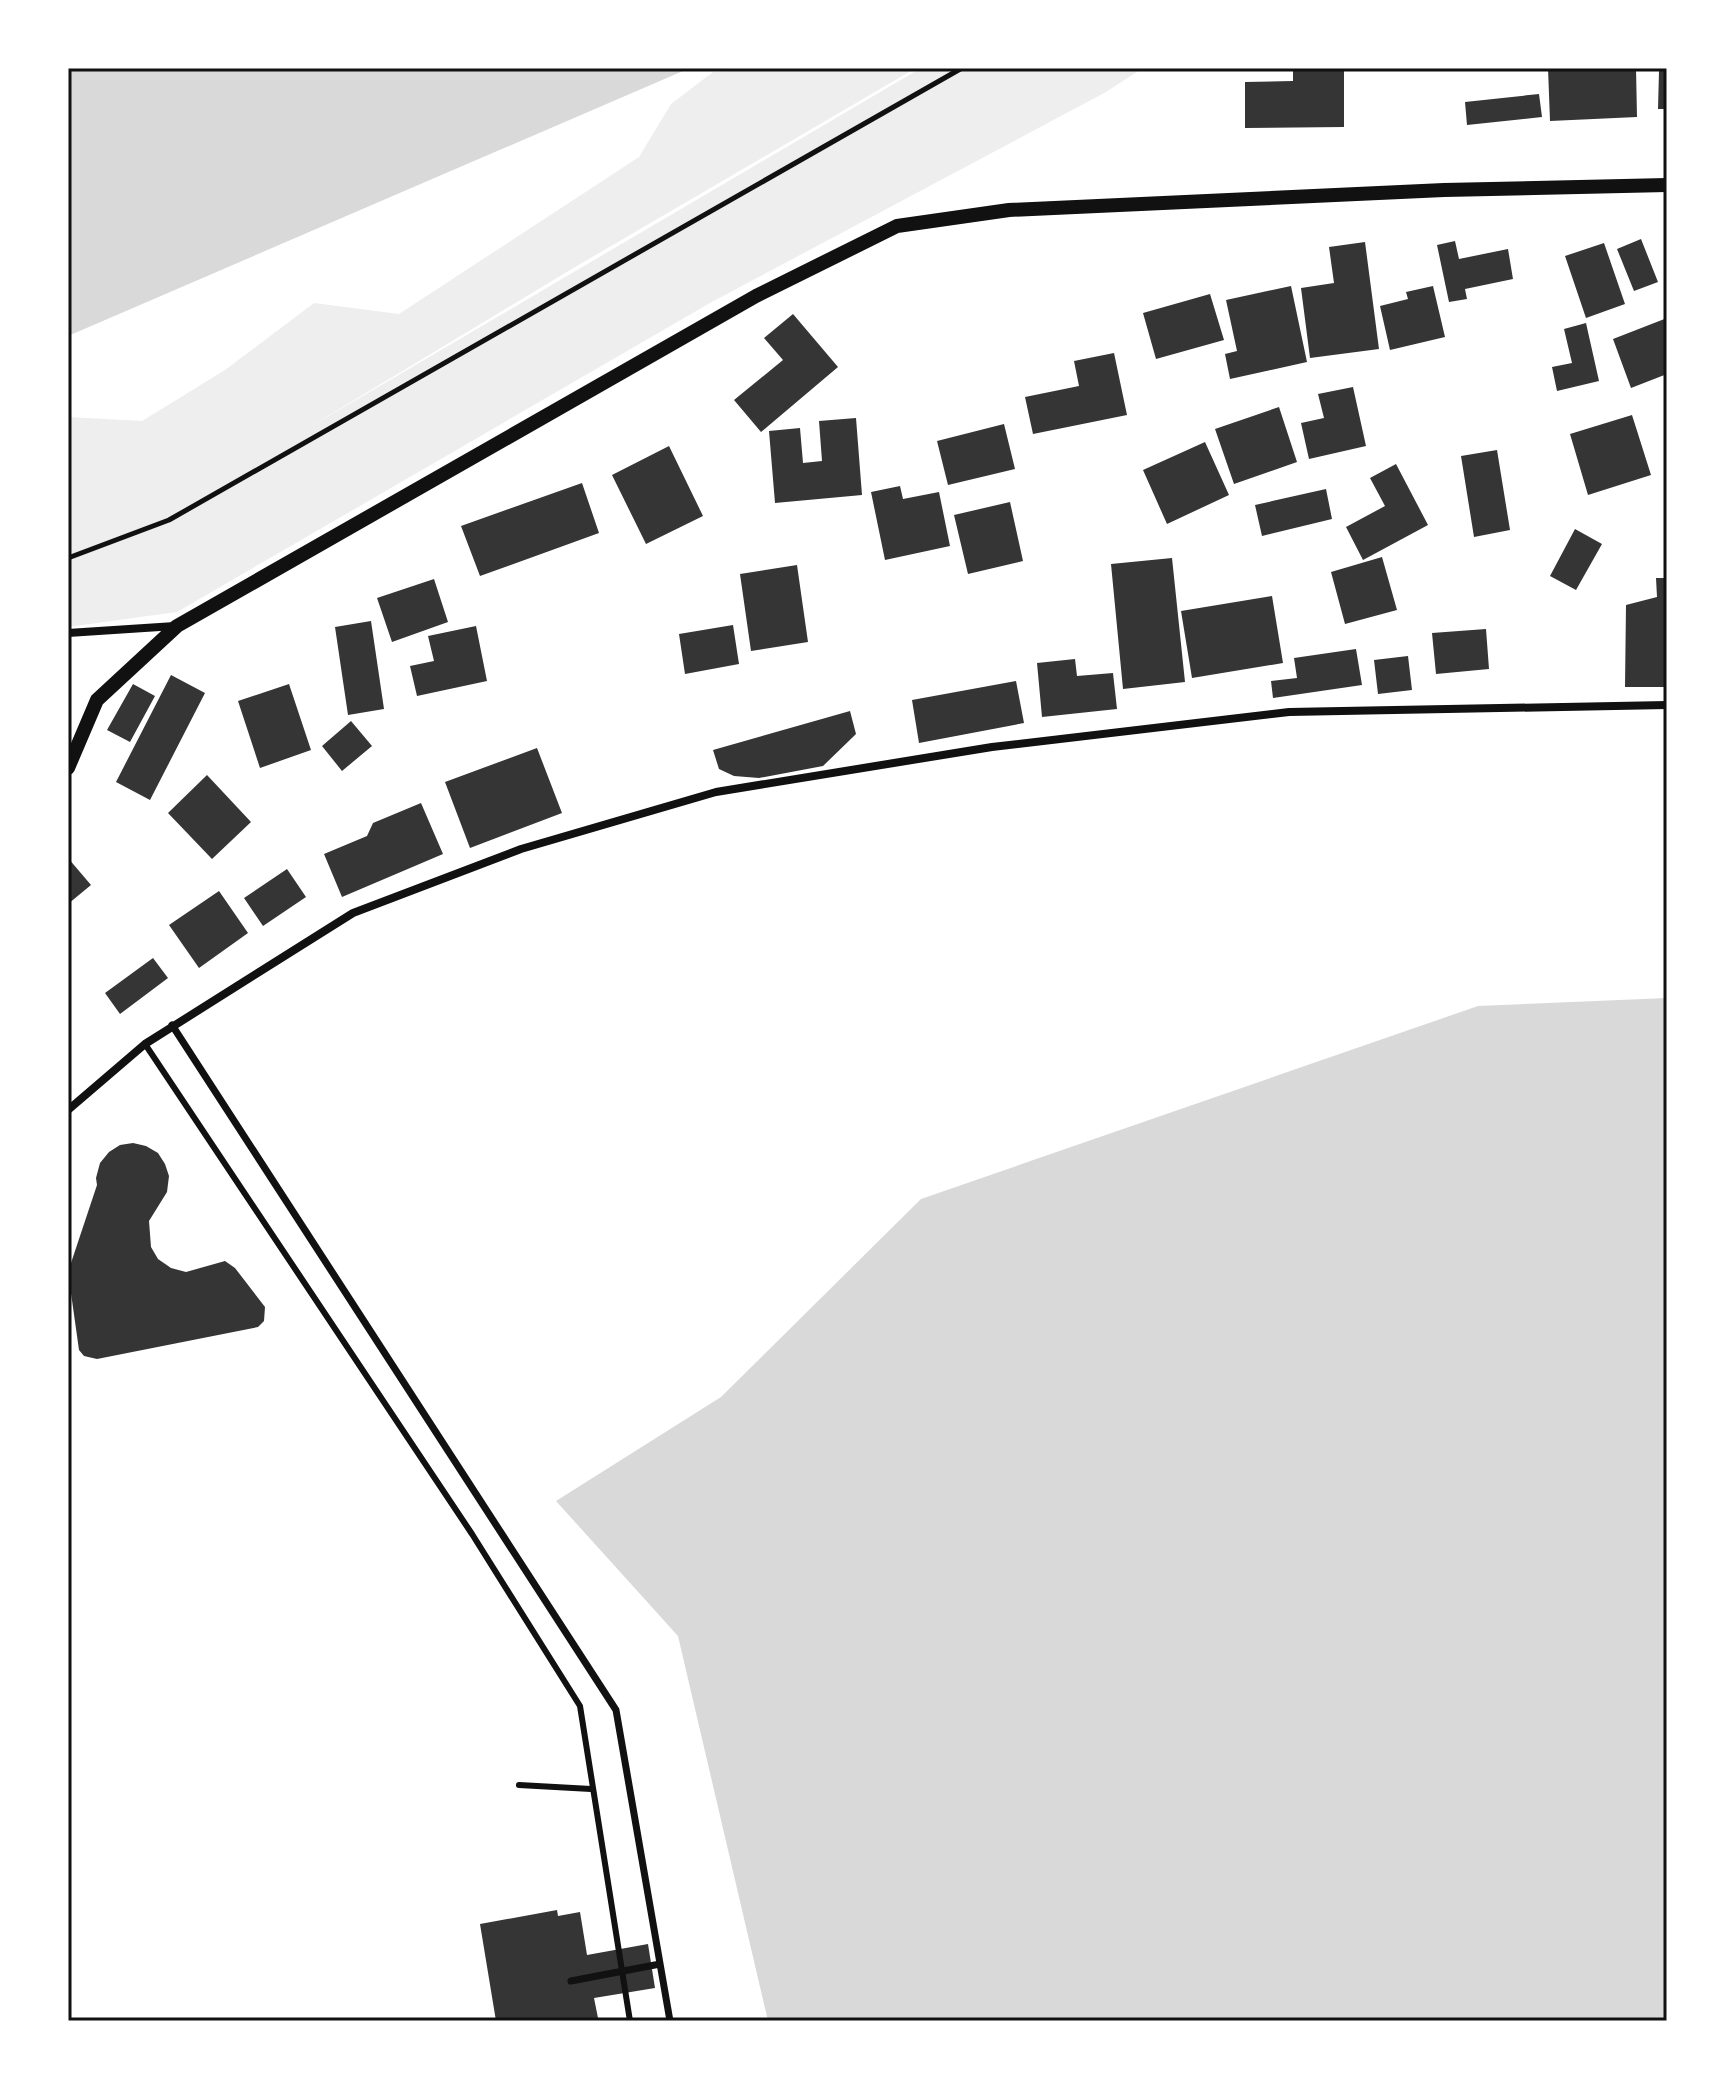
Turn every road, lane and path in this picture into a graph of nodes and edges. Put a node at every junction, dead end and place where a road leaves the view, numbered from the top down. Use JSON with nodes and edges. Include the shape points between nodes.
{"nodes":[{"id":1,"x":962,"y":68,"type":"edge"},
{"id":2,"x":1667,"y":185,"type":"edge"},
{"id":3,"x":68,"y":558,"type":"edge"},
{"id":4,"x":177,"y":626,"type":"junction"},
{"id":5,"x":68,"y":633,"type":"edge"},
{"id":6,"x":1667,"y":705,"type":"edge"},
{"id":7,"x":68,"y":768,"type":"edge"},
{"id":8,"x":172,"y":1025,"type":"junction"},
{"id":9,"x":145,"y":1044,"type":"junction"},
{"id":10,"x":68,"y":1110,"type":"edge"},
{"id":11,"x":519,"y":1785,"type":"dead end"},
{"id":12,"x":591,"y":1789,"type":"junction"},
{"id":13,"x":660,"y":1964,"type":"junction"},
{"id":14,"x":571,"y":1981,"type":"dead end"},
{"id":15,"x":630,"y":2021,"type":"edge"},
{"id":16,"x":670,"y":2021,"type":"edge"}],
"edges":[{"from":1,"to":3,"type":"path","via":[[169,520]]},
{"from":2,"to":4,"type":"street","via":[[1024,209],[897,226],[756,296]]},
{"from":4,"to":5,"type":"street"},
{"from":4,"to":7,"type":"street","via":[[97,700]]},
{"from":6,"to":8,"type":"street","via":[[1289,712],[992,747],[716,792],[521,849],[353,913]]},
{"from":8,"to":9,"type":"street"},
{"from":8,"to":13,"type":"street","via":[[616,1710]]},
{"from":9,"to":10,"type":"street"},
{"from":9,"to":12,"type":"lane","via":[[472,1534],[580,1706]]},
{"from":11,"to":12,"type":"lane"},
{"from":12,"to":15,"type":"lane"},
{"from":13,"to":14,"type":"street"},
{"from":13,"to":16,"type":"street"}]}
